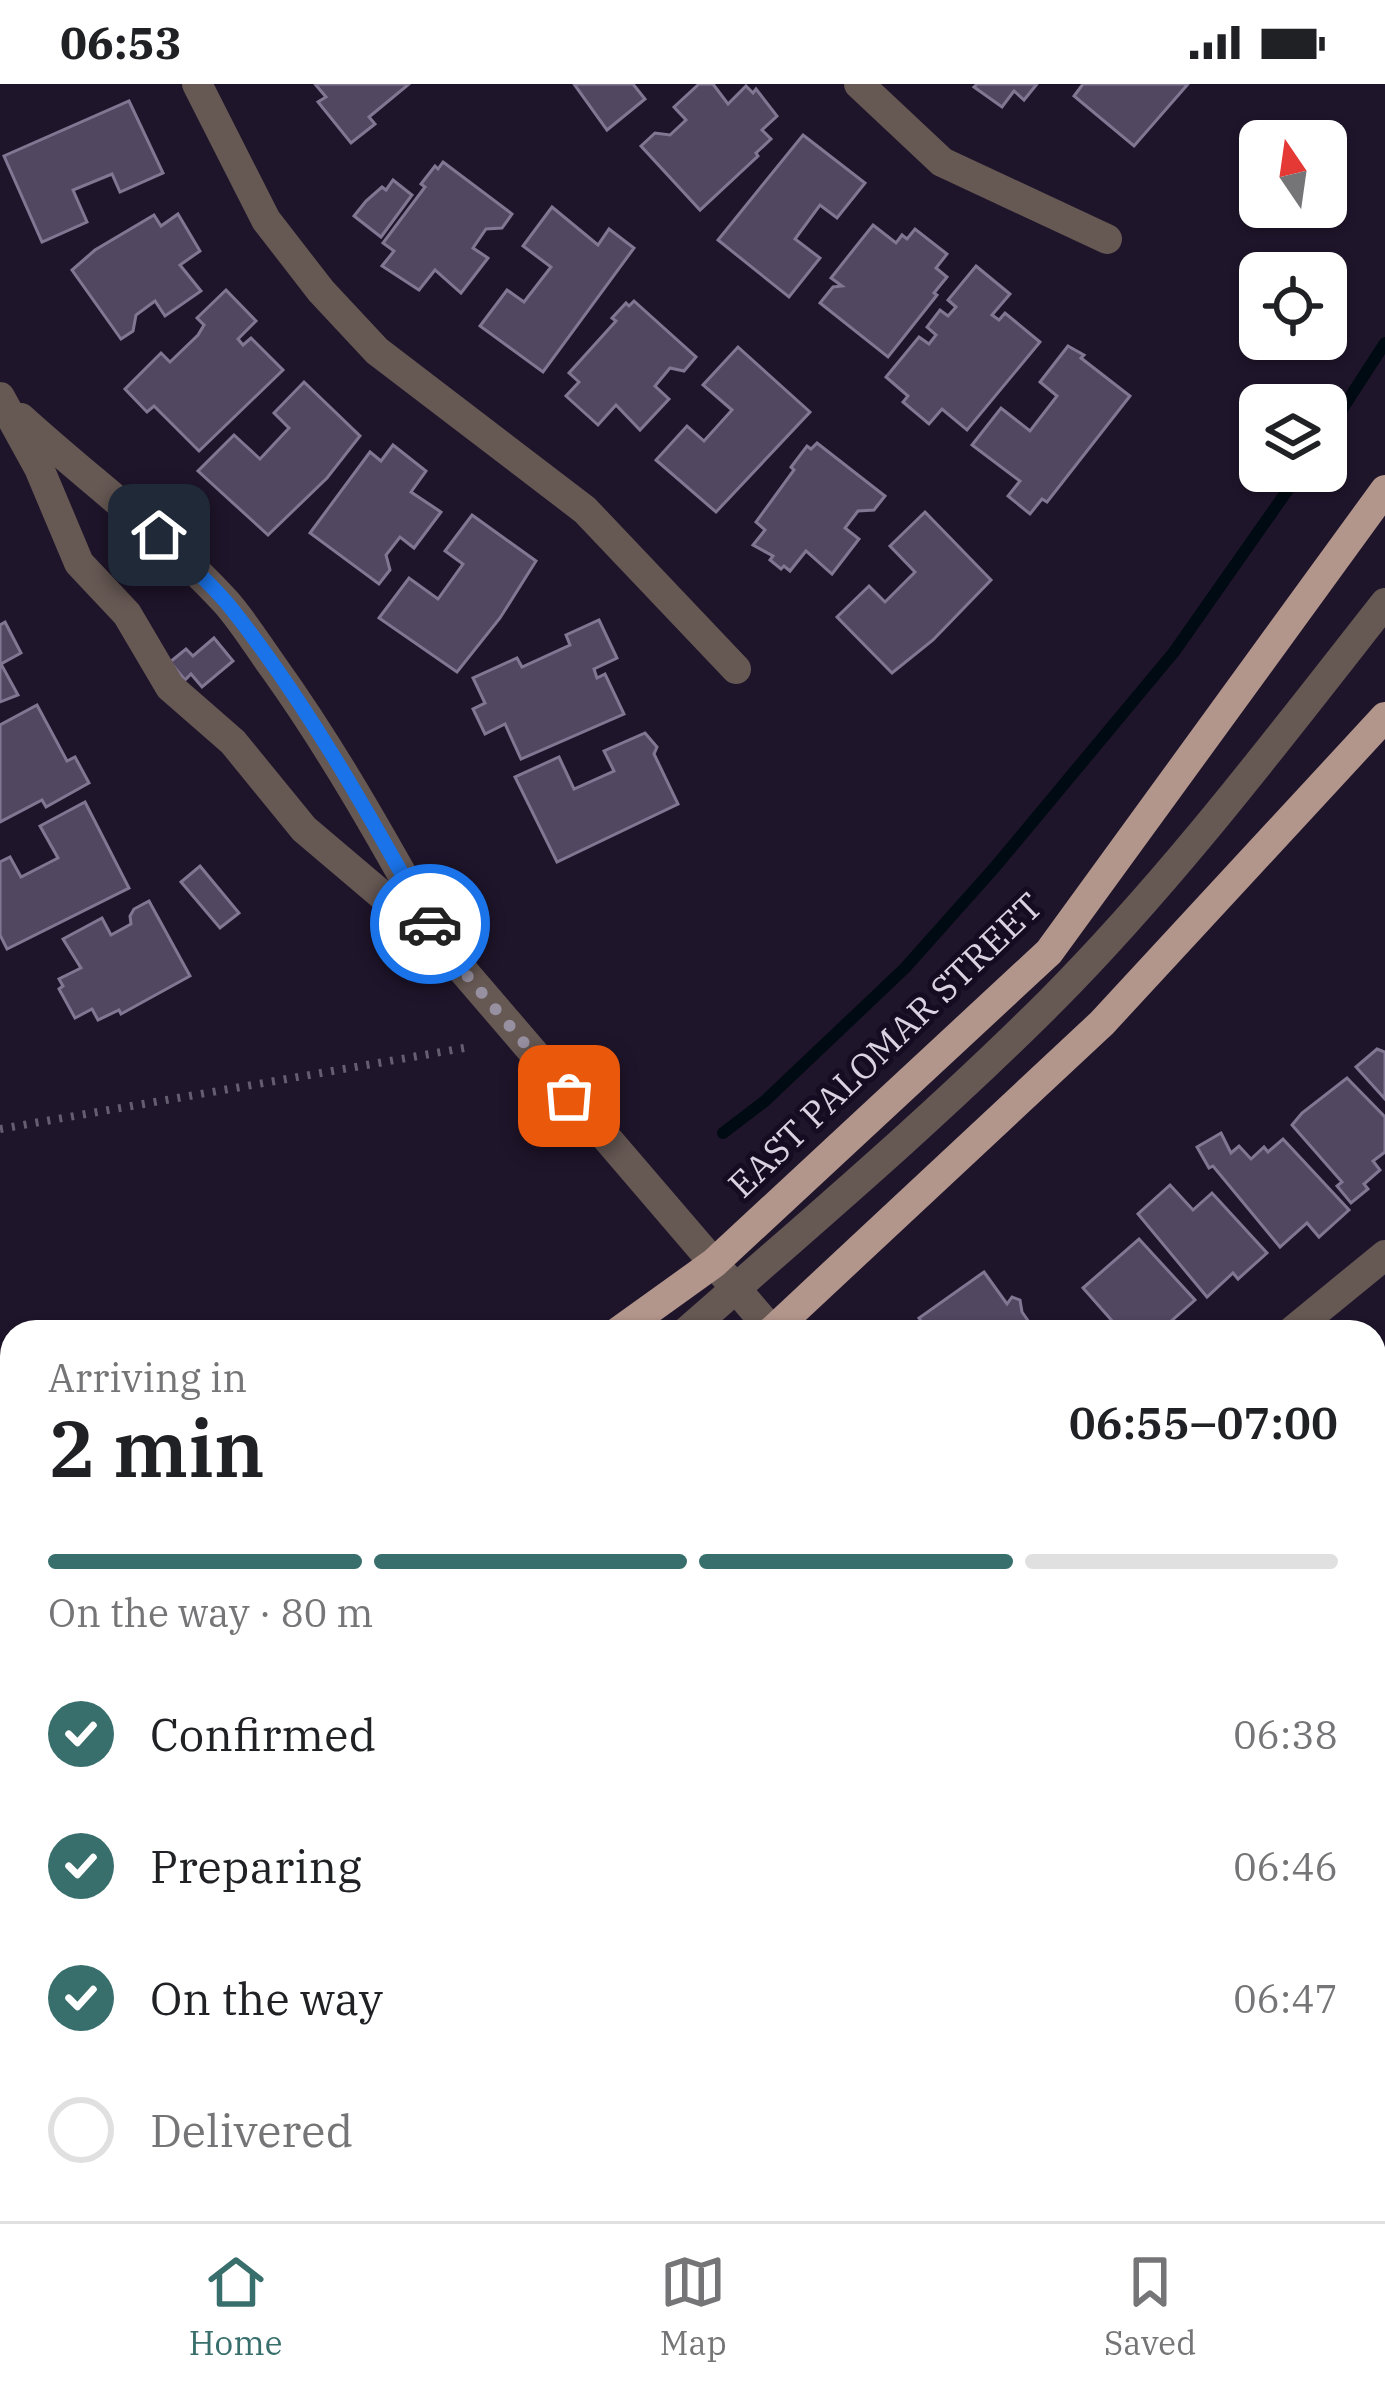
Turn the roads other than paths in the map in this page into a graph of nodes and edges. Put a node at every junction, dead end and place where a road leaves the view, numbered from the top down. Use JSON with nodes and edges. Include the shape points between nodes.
{"nodes":[{"id":1,"x":196,"y":84,"type":"edge"},
{"id":2,"x":860,"y":84,"type":"edge"},
{"id":3,"x":1107,"y":239,"type":"dead end"},
{"id":4,"x":2,"y":399,"type":"edge"},
{"id":5,"x":1385,"y":490,"type":"edge"},
{"id":6,"x":1385,"y":603,"type":"edge"},
{"id":7,"x":736,"y":669,"type":"dead end"},
{"id":8,"x":1385,"y":717,"type":"edge"},
{"id":9,"x":442,"y":946,"type":"junction"},
{"id":10,"x":1385,"y":1255,"type":"edge"},
{"id":11,"x":714,"y":1264,"type":"junction"},
{"id":12,"x":735,"y":1288,"type":"junction"},
{"id":13,"x":635,"y":1320,"type":"edge"},
{"id":14,"x":699,"y":1320,"type":"edge"},
{"id":15,"x":762,"y":1320,"type":"edge"},
{"id":16,"x":785,"y":1320,"type":"edge"},
{"id":17,"x":1306,"y":1320,"type":"edge"}],
"edges":[{"from":1,"to":7,"type":"street","via":[[266,220],[321,291],[377,351],[585,510]]},
{"from":2,"to":3,"type":"street","via":[[943,162]]},
{"from":4,"to":9,"type":"street","via":[[229,605],[364,808]]},
{"from":4,"to":9,"type":"street","via":[[79,562],[127,614],[170,687],[232,742],[304,829]]},
{"from":5,"to":11,"type":"main road","name":"EAST PALOMAR STREET","via":[[1049,952]]},
{"from":6,"to":12,"type":"street","via":[[1193,846],[1051,1001]]},
{"from":8,"to":16,"type":"main road","via":[[1102,1023]]},
{"from":9,"to":11,"type":"street"},
{"from":10,"to":17,"type":"street"},
{"from":11,"to":12,"type":"street"},
{"from":11,"to":13,"type":"main road","name":"EAST PALOMAR STREET"},
{"from":12,"to":14,"type":"street"},
{"from":12,"to":15,"type":"street"}]}
